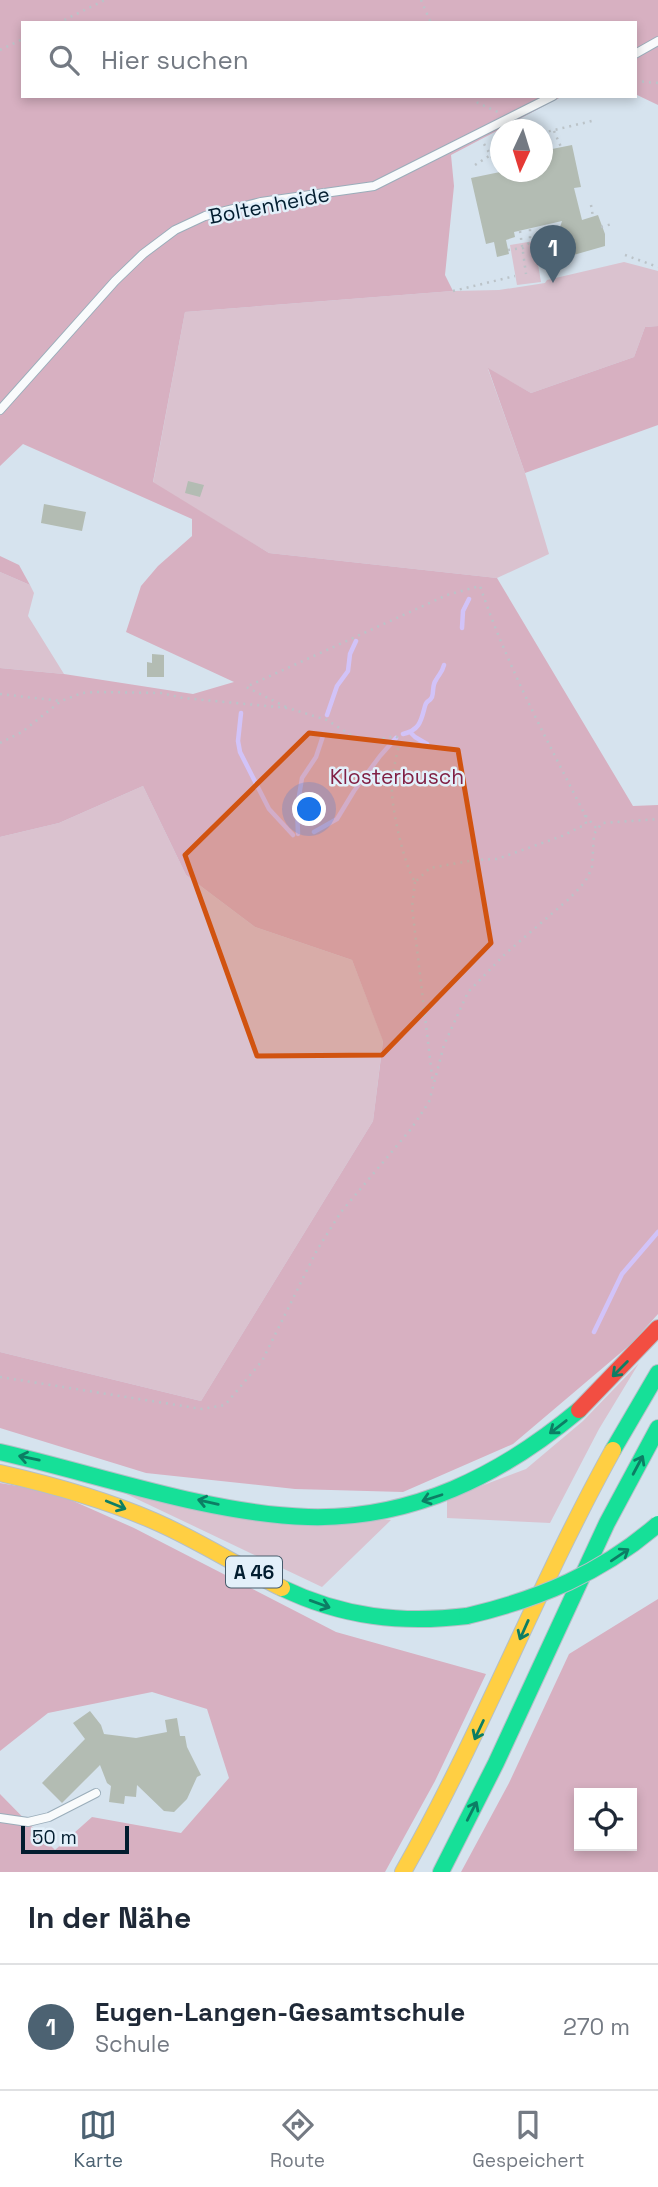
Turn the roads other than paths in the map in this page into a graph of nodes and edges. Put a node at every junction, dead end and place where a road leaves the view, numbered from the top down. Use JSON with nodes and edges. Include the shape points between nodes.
{"nodes":[{"id":1,"x":658,"y":41,"type":"edge"},
{"id":2,"x":637,"y":53,"type":"edge"},
{"id":3,"x":549,"y":98,"type":"edge"},
{"id":4,"x":0,"y":410,"type":"edge"},
{"id":5,"x":658,"y":1328,"type":"edge"},
{"id":6,"x":658,"y":1373,"type":"edge"},
{"id":7,"x":658,"y":1428,"type":"edge"},
{"id":8,"x":0,"y":1452,"type":"edge"},
{"id":9,"x":0,"y":1473,"type":"edge"},
{"id":10,"x":658,"y":1524,"type":"edge"},
{"id":11,"x":96,"y":1793,"type":"dead end"},
{"id":12,"x":0,"y":1818,"type":"edge"},
{"id":13,"x":403,"y":1872,"type":"edge"},
{"id":14,"x":441,"y":1872,"type":"edge"}],
"edges":[{"from":1,"to":2,"type":"lane"},
{"from":3,"to":4,"type":"lane","name":"Boltenheide","via":[[374,186],[261,202],[205,216],[175,230],[115,281]]},
{"from":5,"to":8,"type":"highway","one_way":true,"via":[[581,1409],[495,1471],[421,1502],[369,1513],[317,1517],[239,1509]]},
{"from":6,"to":13,"type":"highway","one_way":true,"via":[[575,1520],[470,1747]]},
{"from":14,"to":7,"type":"highway","one_way":true,"via":[[607,1523]]},
{"from":9,"to":10,"type":"highway","number":"A 46","one_way":true,"bridge":true,"via":[[109,1501],[335,1609],[402,1620],[467,1616],[524,1602],[572,1583],[618,1557]]},
{"from":11,"to":12,"type":"lane","via":[[49,1817],[28,1822]]}]}
